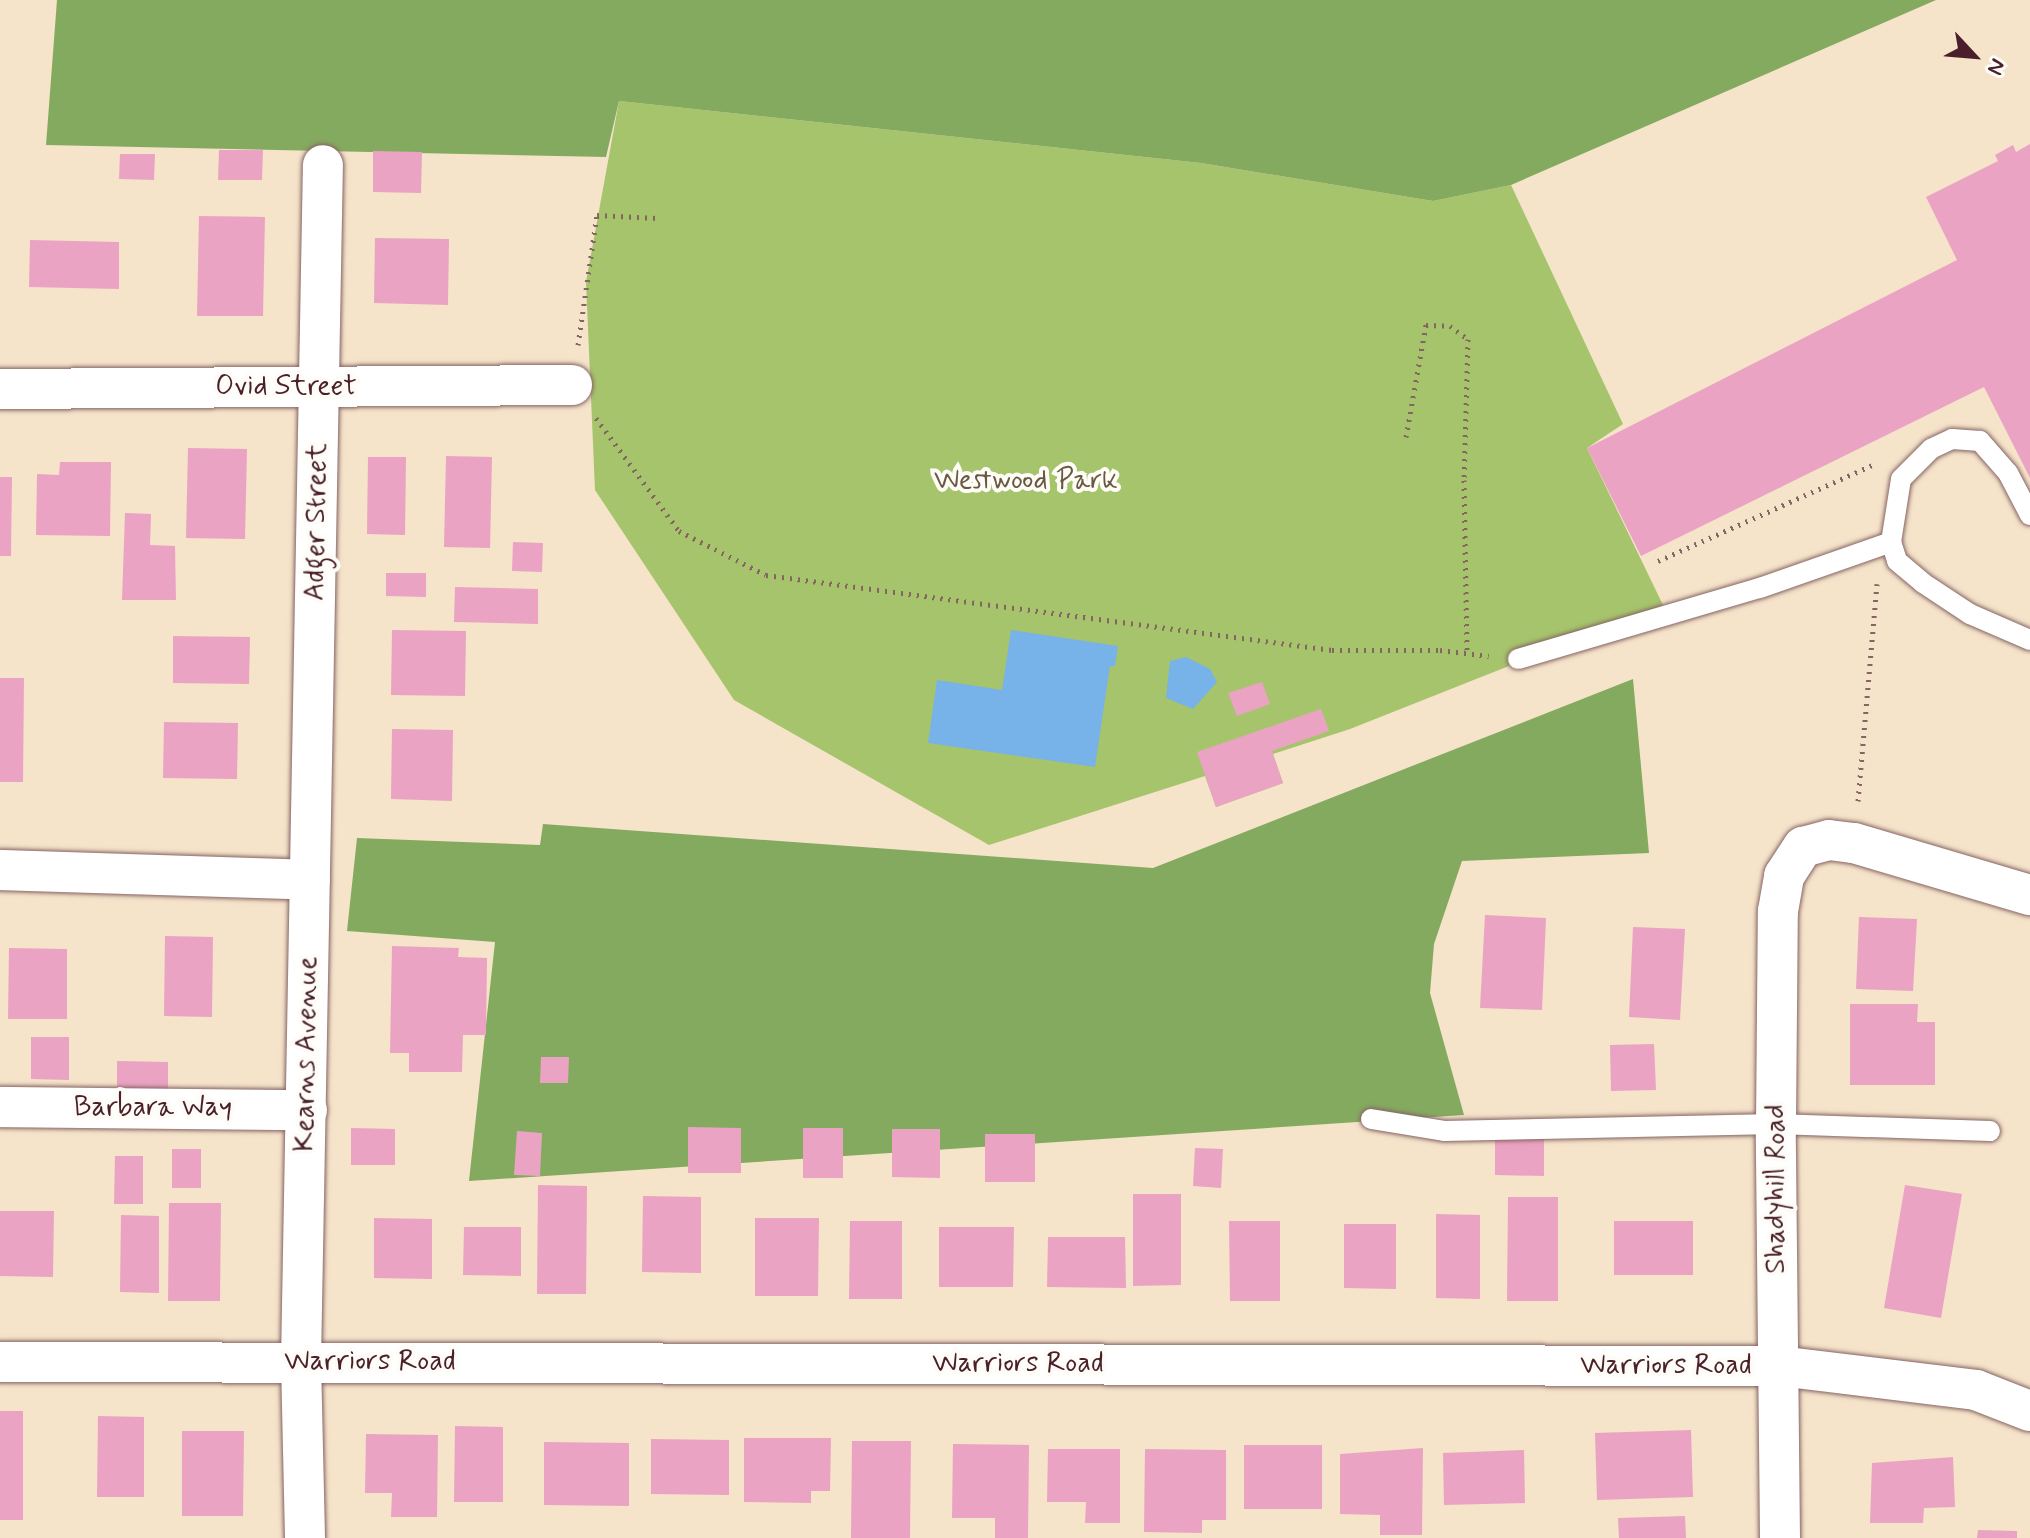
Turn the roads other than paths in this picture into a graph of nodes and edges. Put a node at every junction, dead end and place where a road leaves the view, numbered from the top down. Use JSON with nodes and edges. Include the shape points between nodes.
{"nodes":[{"id":1,"x":323,"y":165,"type":"dead end"},
{"id":2,"x":572,"y":385,"type":"road end"},
{"id":3,"x":319,"y":387,"type":"junction"},
{"id":4,"x":0,"y":389,"type":"edge"},
{"id":5,"x":2030,"y":515,"type":"edge"},
{"id":6,"x":1891,"y":542,"type":"junction"},
{"id":7,"x":2030,"y":640,"type":"edge"},
{"id":8,"x":1518,"y":659,"type":"road end"},
{"id":9,"x":0,"y":870,"type":"edge"},
{"id":10,"x":310,"y":880,"type":"junction"},
{"id":11,"x":2030,"y":895,"type":"edge"},
{"id":12,"x":0,"y":1107,"type":"edge"},
{"id":13,"x":307,"y":1110,"type":"junction"},
{"id":14,"x":1371,"y":1119,"type":"dead end"},
{"id":15,"x":1776,"y":1124,"type":"junction"},
{"id":16,"x":1990,"y":1131,"type":"dead end"},
{"id":17,"x":301,"y":1361,"type":"junction"},
{"id":18,"x":0,"y":1362,"type":"edge"},
{"id":19,"x":1779,"y":1366,"type":"junction"},
{"id":20,"x":2030,"y":1411,"type":"edge"},
{"id":21,"x":305,"y":1538,"type":"edge"},
{"id":22,"x":1780,"y":1538,"type":"edge"}],
"edges":[{"from":1,"to":3,"type":"street","name":"Adger Street"},
{"from":2,"to":3,"type":"street","name":"Ovid Street"},
{"from":3,"to":4,"type":"street","name":"Ovid Street"},
{"from":3,"to":10,"type":"street","name":"Adger Street"},
{"from":5,"to":6,"type":"lane","via":[[2008,473],[1980,441],[1952,439],[1931,449],[1901,479]]},
{"from":6,"to":7,"type":"lane","via":[[1897,561],[1923,583],[1970,614]]},
{"from":6,"to":8,"type":"lane","via":[[1760,588]]},
{"from":9,"to":10,"type":"street"},
{"from":10,"to":13,"type":"street","name":"Kearns Avenue"},
{"from":11,"to":15,"type":"street","name":"Shadyhill Road","via":[[1854,843],[1829,840],[1803,847],[1784,876],[1778,911]]},
{"from":12,"to":13,"type":"street","name":"Barbara Way"},
{"from":13,"to":17,"type":"street","name":"Kearns Avenue"},
{"from":14,"to":15,"type":"lane","via":[[1444,1131]]},
{"from":15,"to":16,"type":"lane"},
{"from":15,"to":19,"type":"street","name":"Shadyhill Road"},
{"from":17,"to":18,"type":"street","name":"Warriors Road"},
{"from":17,"to":19,"type":"street","name":"Warriors Road"},
{"from":17,"to":21,"type":"street","name":"Kearns Avenue"},
{"from":19,"to":20,"type":"street","name":"Warriors Road","via":[[1976,1390]]},
{"from":19,"to":22,"type":"street","name":"Shadyhill Road"}]}
